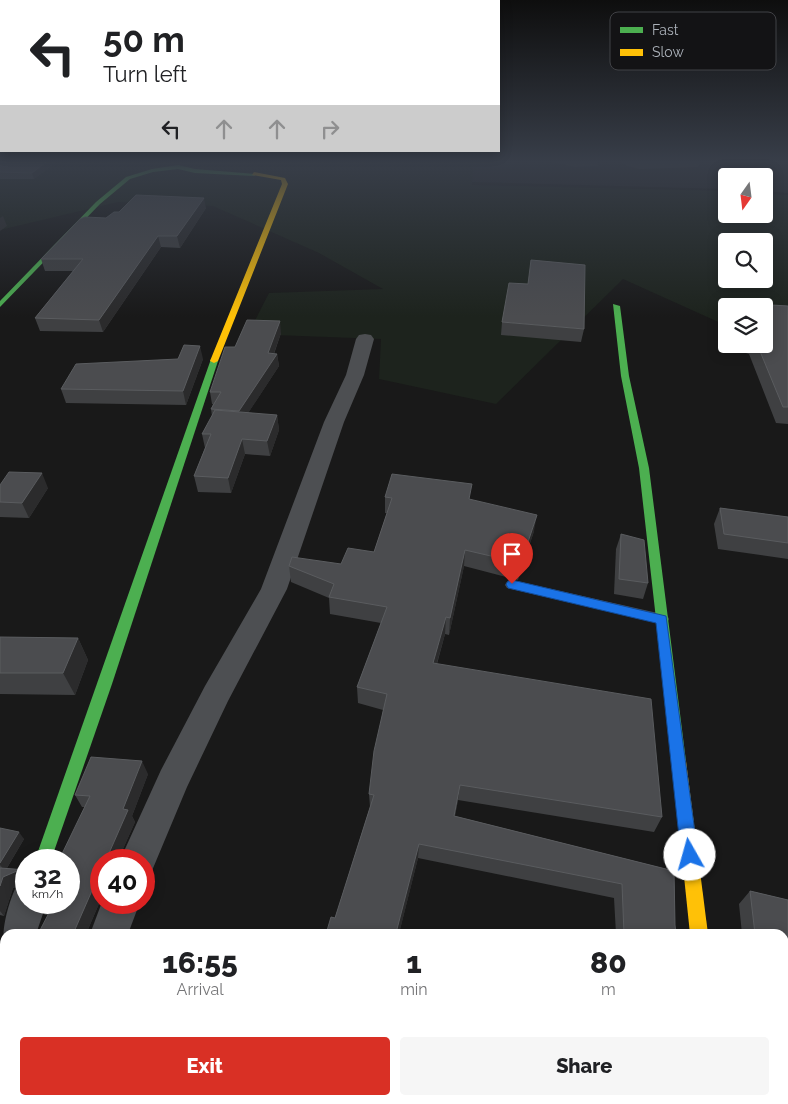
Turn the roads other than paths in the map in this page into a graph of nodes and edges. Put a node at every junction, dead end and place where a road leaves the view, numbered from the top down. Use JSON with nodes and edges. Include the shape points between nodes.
{"nodes":[{"id":1,"x":89,"y":214,"type":"edge"},
{"id":2,"x":273,"y":214,"type":"edge"},
{"id":3,"x":3,"y":299,"type":"edge"},
{"id":4,"x":616,"y":306,"type":"dead end"},
{"id":5,"x":365,"y":339,"type":"dead end"},
{"id":6,"x":512,"y":584,"type":"dead end"},
{"id":7,"x":662,"y":619,"type":"junction"},
{"id":8,"x":47,"y":849,"type":"edge"},
{"id":9,"x":143,"y":849,"type":"edge"},
{"id":10,"x":24,"y":914,"type":"edge"},
{"id":11,"x":116,"y":914,"type":"edge"},
{"id":12,"x":19,"y":929,"type":"edge"},
{"id":13,"x":111,"y":929,"type":"edge"},
{"id":14,"x":698,"y":929,"type":"edge"}],
"edges":[{"from":1,"to":3,"type":"street"},
{"from":2,"to":8,"type":"street","via":[[218,349]]},
{"from":4,"to":7,"type":"street","via":[[625,376],[644,468]]},
{"from":5,"to":9,"type":"street","via":[[355,376],[334,422],[274,589],[216,695]]},
{"from":6,"to":7,"type":"lane"},
{"from":7,"to":14,"type":"street"},
{"from":10,"to":12,"type":"street"},
{"from":11,"to":13,"type":"street"}]}
